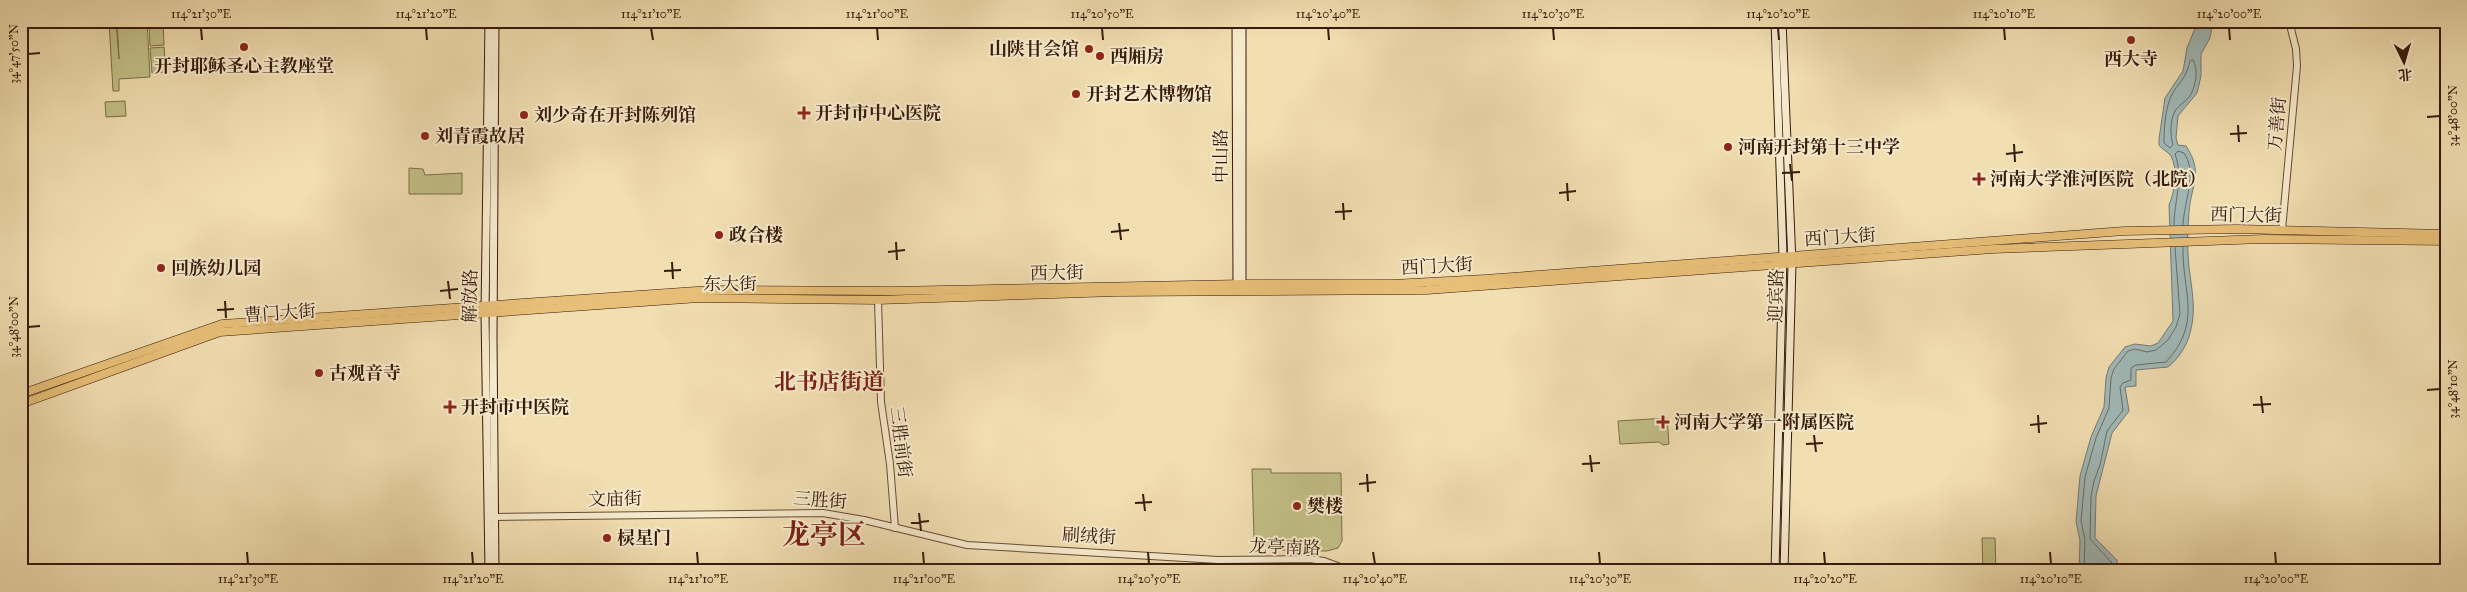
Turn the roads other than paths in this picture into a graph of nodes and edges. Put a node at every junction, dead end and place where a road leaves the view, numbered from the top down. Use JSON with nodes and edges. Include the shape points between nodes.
{"nodes":[{"id":1,"x":489,"y":21,"type":"edge"},
{"id":2,"x":496,"y":21,"type":"edge"},
{"id":3,"x":1236,"y":21,"type":"edge"},
{"id":4,"x":1242,"y":21,"type":"edge"},
{"id":5,"x":1775,"y":21,"type":"edge"},
{"id":6,"x":1782,"y":21,"type":"edge"},
{"id":7,"x":2289,"y":21,"type":"edge"},
{"id":8,"x":2282,"y":230,"type":"junction"},
{"id":9,"x":2446,"y":234,"type":"edge"},
{"id":10,"x":2446,"y":241,"type":"edge"},
{"id":11,"x":1787,"y":259,"type":"junction"},
{"id":12,"x":1239,"y":287,"type":"junction"},
{"id":13,"x":877,"y":291,"type":"joint"},
{"id":14,"x":878,"y":300,"type":"junction"},
{"id":15,"x":485,"y":310,"type":"junction"},
{"id":16,"x":494,"y":310,"type":"junction"},
{"id":17,"x":21,"y":394,"type":"edge"},
{"id":18,"x":21,"y":404,"type":"edge"},
{"id":19,"x":735,"y":513,"type":"joint"},
{"id":20,"x":495,"y":517,"type":"junction"},
{"id":21,"x":895,"y":528,"type":"junction"},
{"id":22,"x":959,"y":543,"type":"joint"},
{"id":23,"x":1218,"y":560,"type":"joint"},
{"id":24,"x":21,"y":565,"type":"edge"},
{"id":25,"x":25,"y":571,"type":"edge"},
{"id":26,"x":488,"y":571,"type":"edge"},
{"id":27,"x":496,"y":571,"type":"edge"},
{"id":28,"x":1350,"y":571,"type":"edge"},
{"id":29,"x":1435,"y":571,"type":"edge"},
{"id":30,"x":1489,"y":571,"type":"edge"},
{"id":31,"x":1775,"y":571,"type":"edge"},
{"id":32,"x":1784,"y":571,"type":"edge"}],
"edges":[{"from":1,"to":15,"type":"main road","name":"解放路"},
{"from":2,"to":16,"type":"main road","name":"解放路"},
{"from":3,"to":12,"type":"main road","name":"中山路"},
{"from":4,"to":12,"type":"main road","name":"中山路"},
{"from":5,"to":11,"type":"main road","name":"迎宾路"},
{"from":6,"to":11,"type":"main road","name":"迎宾路"},
{"from":7,"to":8,"type":"street","name":"万善街","via":[[2297,66]]},
{"from":8,"to":9,"type":"main road","name":"西门大街"},
{"from":8,"to":11,"type":"main road","name":"西门大街","via":[[2083,233]]},
{"from":10,"to":11,"type":"main road","name":"西门大街","via":[[2237,240]]},
{"from":11,"to":12,"type":"main road","name":"西门大街","via":[[1434,282]]},
{"from":11,"to":31,"type":"main road","name":"迎宾路"},
{"from":11,"to":32,"type":"main road","name":"迎宾路"},
{"from":12,"to":13,"type":"main road","name":"西大街"},
{"from":12,"to":14,"type":"main road","name":"西大街"},
{"from":13,"to":16,"type":"main road","name":"东大街","via":[[711,290]]},
{"from":14,"to":16,"type":"main road","name":"东大街","via":[[708,298]]},
{"from":14,"to":21,"type":"street","name":"三胜前街","via":[[881,402]]},
{"from":15,"to":16,"type":"main road","name":"曹门大街"},
{"from":15,"to":17,"type":"main road","name":"曹门大街","via":[[222,324]]},
{"from":15,"to":18,"type":"main road","name":"曹门大街","via":[[220,332]]},
{"from":15,"to":26,"type":"main road","name":"解放路"},
{"from":16,"to":20,"type":"main road","name":"解放路"},
{"from":19,"to":20,"type":"street","name":"文庙街"},
{"from":19,"to":21,"type":"street","name":"三胜街","via":[[823,513]]},
{"from":20,"to":27,"type":"main road","name":"解放路"},
{"from":21,"to":22,"type":"street","name":"三胜街"},
{"from":22,"to":23,"type":"street","name":"刷绒街"},
{"from":23,"to":28,"type":"street","name":"龙亭南路","via":[[1324,561]]},
{"from":24,"to":25,"type":"street"},
{"from":29,"to":30,"type":"street","via":[[1478,568]]}]}
